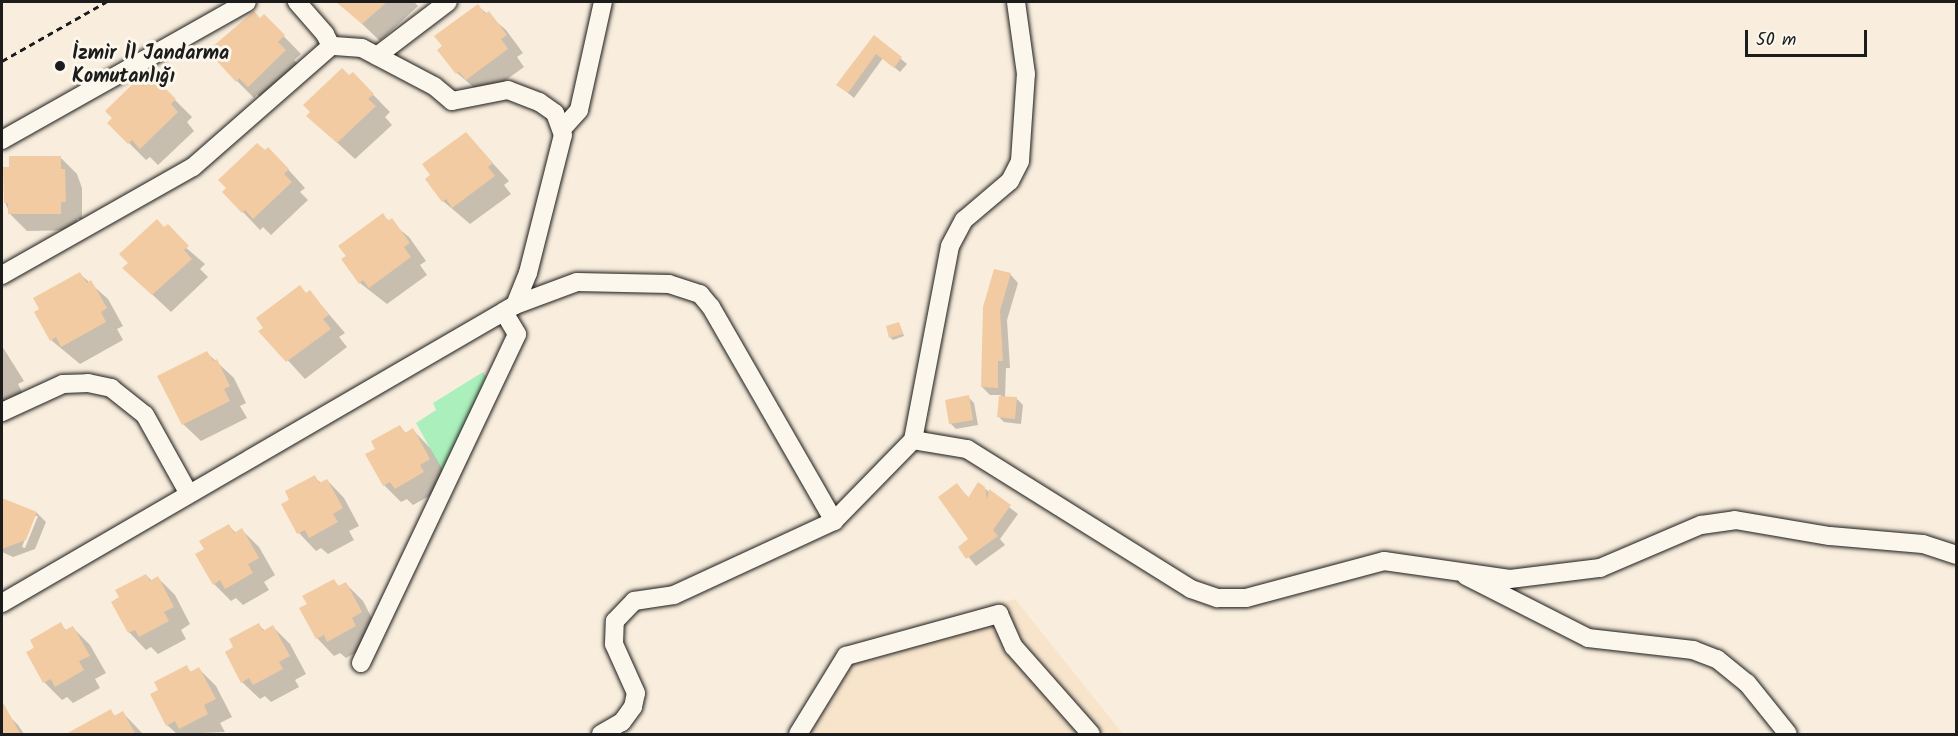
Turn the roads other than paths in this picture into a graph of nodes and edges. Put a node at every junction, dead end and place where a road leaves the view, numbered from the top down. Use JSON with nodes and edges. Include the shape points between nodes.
{"nodes":[{"id":1,"x":247,"y":2,"type":"edge"},
{"id":2,"x":297,"y":2,"type":"edge"},
{"id":3,"x":448,"y":2,"type":"edge"},
{"id":4,"x":603,"y":2,"type":"edge"},
{"id":5,"x":1016,"y":2,"type":"edge"},
{"id":6,"x":331,"y":46,"type":"junction"},
{"id":7,"x":377,"y":56,"type":"junction"},
{"id":8,"x":563,"y":128,"type":"junction"},
{"id":9,"x":2,"y":140,"type":"edge"},
{"id":10,"x":2,"y":275,"type":"edge"},
{"id":11,"x":509,"y":309,"type":"junction"},
{"id":12,"x":2,"y":412,"type":"edge"},
{"id":13,"x":913,"y":440,"type":"junction"},
{"id":14,"x":189,"y":494,"type":"junction"},
{"id":15,"x":834,"y":520,"type":"junction"},
{"id":16,"x":1956,"y":555,"type":"edge"},
{"id":17,"x":1457,"y":571,"type":"junction"},
{"id":18,"x":2,"y":603,"type":"edge"},
{"id":19,"x":361,"y":663,"type":"dead end"},
{"id":20,"x":799,"y":733,"type":"edge"},
{"id":21,"x":601,"y":735,"type":"edge"},
{"id":22,"x":1091,"y":735,"type":"edge"},
{"id":23,"x":1788,"y":735,"type":"edge"}],
"edges":[{"from":1,"to":9,"type":"street"},
{"from":2,"to":6,"type":"street"},
{"from":3,"to":7,"type":"street"},
{"from":4,"to":8,"type":"street","via":[[579,110]]},
{"from":5,"to":13,"type":"street","via":[[1026,74],[1020,161],[1010,181],[964,220],[950,246]]},
{"from":6,"to":7,"type":"street","via":[[362,48]]},
{"from":6,"to":10,"type":"street","via":[[193,167]]},
{"from":7,"to":8,"type":"street","via":[[434,86],[452,101],[508,90],[529,98],[549,107]]},
{"from":8,"to":11,"type":"street","via":[[532,258]]},
{"from":11,"to":14,"type":"street"},
{"from":11,"to":15,"type":"street","via":[[577,282],[669,284],[700,294]]},
{"from":11,"to":19,"type":"street","via":[[517,334]]},
{"from":12,"to":14,"type":"street","via":[[63,384],[88,382],[118,391],[145,415]]},
{"from":13,"to":15,"type":"street"},
{"from":13,"to":17,"type":"street","via":[[967,449],[1191,589],[1217,598],[1246,598],[1384,561]]},
{"from":14,"to":18,"type":"street"},
{"from":15,"to":21,"type":"street","via":[[674,595],[634,601],[615,621],[614,644],[636,693],[622,722]]},
{"from":16,"to":17,"type":"street","via":[[1923,544],[1830,536],[1736,520],[1701,525],[1600,568],[1510,579]]},
{"from":17,"to":23,"type":"street","via":[[1588,638],[1693,650],[1717,659],[1747,683]]},
{"from":20,"to":22,"type":"street","via":[[846,656],[999,614],[1014,647]]}]}
